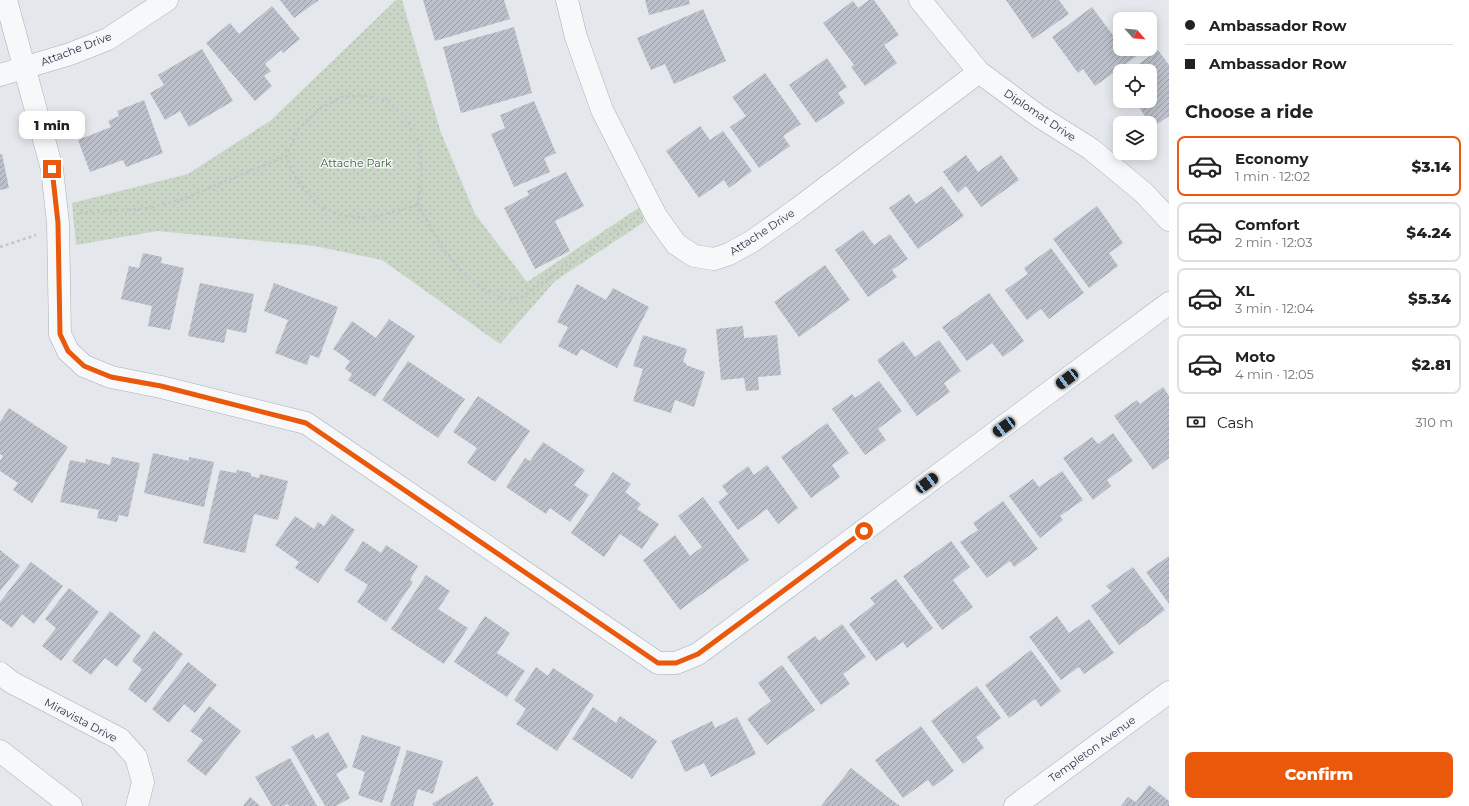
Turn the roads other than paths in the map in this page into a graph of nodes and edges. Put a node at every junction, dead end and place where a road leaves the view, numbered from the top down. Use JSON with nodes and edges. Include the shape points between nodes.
{"nodes":[{"id":1,"x":6,"y":0,"type":"edge"},
{"id":2,"x":167,"y":0,"type":"edge"},
{"id":3,"x":567,"y":0,"type":"edge"},
{"id":4,"x":920,"y":0,"type":"edge"},
{"id":5,"x":24,"y":68,"type":"junction"},
{"id":6,"x":979,"y":72,"type":"junction"},
{"id":7,"x":0,"y":75,"type":"edge"},
{"id":8,"x":1169,"y":220,"type":"edge"},
{"id":9,"x":1169,"y":303,"type":"edge"},
{"id":10,"x":0,"y":673,"type":"edge"},
{"id":11,"x":1169,"y":692,"type":"edge"},
{"id":12,"x":0,"y":751,"type":"edge"},
{"id":13,"x":71,"y":806,"type":"edge"},
{"id":14,"x":137,"y":806,"type":"edge"},
{"id":15,"x":1015,"y":806,"type":"edge"}],
"edges":[{"from":1,"to":5,"type":"street"},
{"from":2,"to":5,"type":"street","name":"Attache Drive","via":[[108,39]]},
{"from":3,"to":6,"type":"street","name":"Attache Drive","via":[[576,37],[602,110],[656,216],[676,244],[694,256],[714,259],[751,242],[803,206]]},
{"from":4,"to":6,"type":"street","name":"Diplomat Drive"},
{"from":5,"to":7,"type":"street","name":"Attache Drive"},
{"from":5,"to":9,"type":"street","via":[[52,169],[58,223],[60,334],[68,351],[84,366],[111,377],[161,386],[306,423],[658,663],[676,663],[698,654]]},
{"from":6,"to":8,"type":"street","name":"Diplomat Drive","via":[[1037,115],[1091,149],[1144,193]]},
{"from":10,"to":14,"type":"street","name":"Miravista Drive","via":[[23,689],[120,739],[136,757],[143,782]]},
{"from":11,"to":15,"type":"street","name":"Templeton Avenue"},
{"from":12,"to":13,"type":"street"}]}
